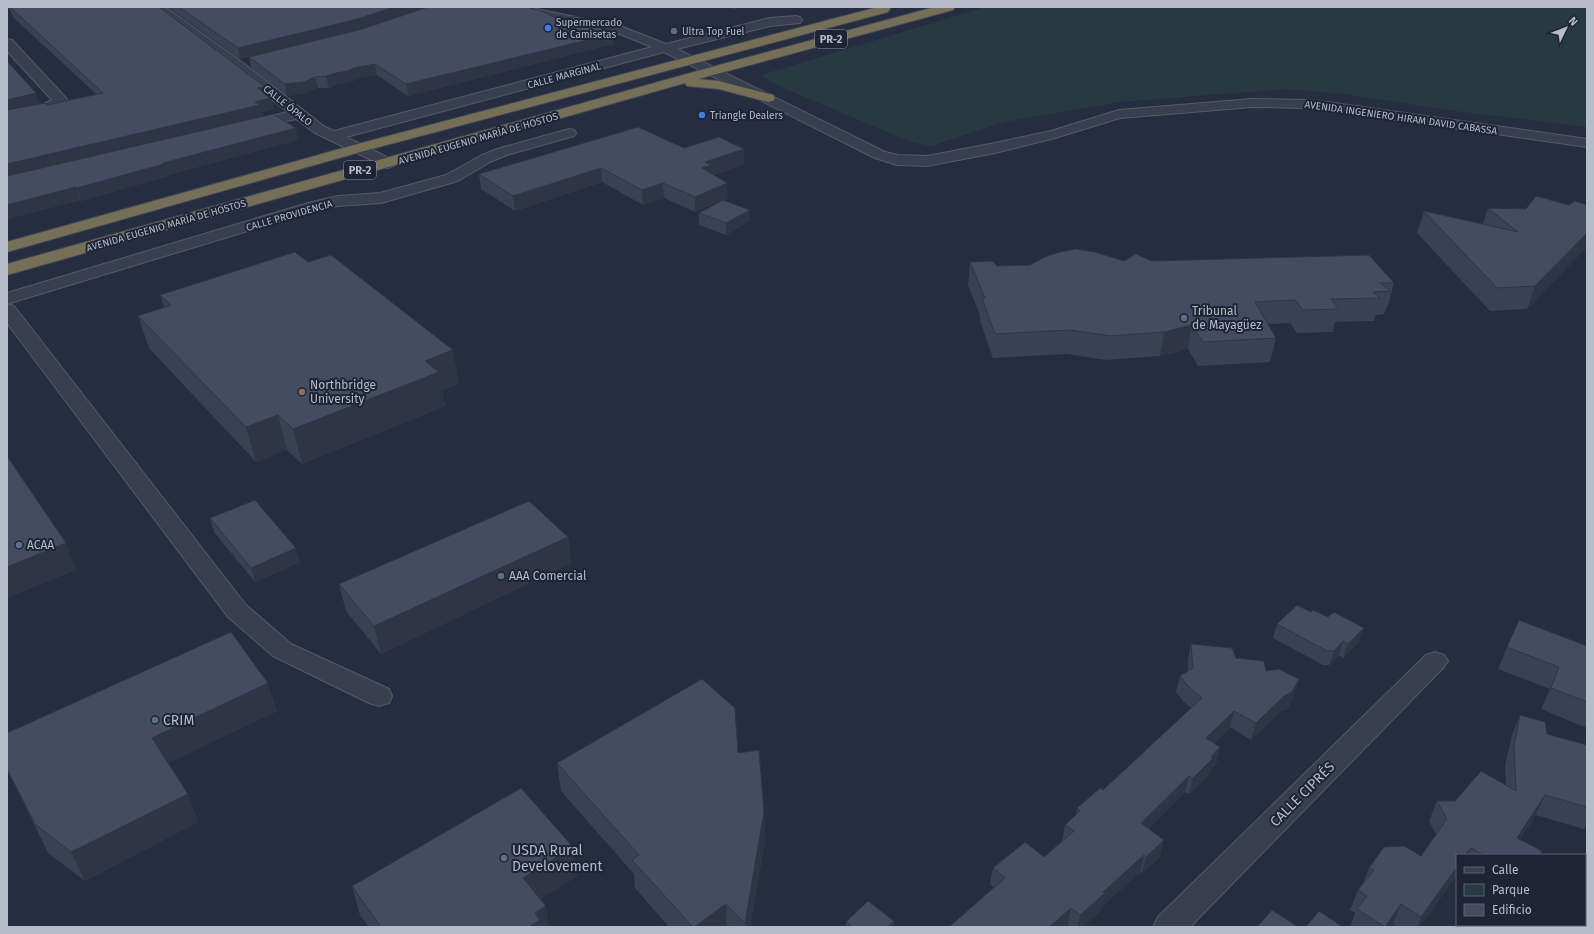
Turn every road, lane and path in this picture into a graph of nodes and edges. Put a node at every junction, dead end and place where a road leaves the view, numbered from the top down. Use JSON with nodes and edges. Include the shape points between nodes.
{"nodes":[{"id":1,"x":157,"y":7,"type":"edge"},
{"id":2,"x":508,"y":7,"type":"edge"},
{"id":3,"x":872,"y":7,"type":"edge"},
{"id":4,"x":891,"y":7,"type":"edge"},
{"id":5,"x":949,"y":7,"type":"edge"},
{"id":6,"x":796,"y":20,"type":"joint"},
{"id":7,"x":7,"y":43,"type":"edge"},
{"id":8,"x":665,"y":48,"type":"junction"},
{"id":9,"x":691,"y":61,"type":"junction"},
{"id":10,"x":253,"y":62,"type":"edge"},
{"id":11,"x":238,"y":66,"type":"junction"},
{"id":12,"x":713,"y":71,"type":"junction"},
{"id":13,"x":664,"y":85,"type":"junction"},
{"id":14,"x":768,"y":98,"type":"junction"},
{"id":15,"x":298,"y":114,"type":"junction"},
{"id":16,"x":7,"y":118,"type":"edge"},
{"id":17,"x":236,"y":128,"type":"edge"},
{"id":18,"x":569,"y":133,"type":"dead end"},
{"id":19,"x":333,"y":136,"type":"junction"},
{"id":20,"x":1587,"y":143,"type":"edge"},
{"id":21,"x":447,"y":147,"type":"junction"},
{"id":22,"x":359,"y":148,"type":"junction"},
{"id":23,"x":398,"y":171,"type":"junction"},
{"id":24,"x":418,"y":187,"type":"junction"},
{"id":25,"x":7,"y":247,"type":"edge"},
{"id":26,"x":7,"y":270,"type":"edge"},
{"id":27,"x":7,"y":298,"type":"edge"},
{"id":28,"x":7,"y":310,"type":"edge"},
{"id":29,"x":1434,"y":661,"type":"dead end"},
{"id":30,"x":379,"y":696,"type":"dead end"},
{"id":31,"x":1169,"y":927,"type":"edge"}],
"edges":[{"from":1,"to":11,"type":"street","name":"CALLE ÓPALO"},
{"from":2,"to":8,"type":"street","name":"AVENIDA INGENIERO HIRAM DAVID CABASSA","via":[[620,30]]},
{"from":3,"to":6,"type":"highway","via":[[814,20]]},
{"from":4,"to":9,"type":"highway","name":"AVENIDA EUGENIO MARÍA DE HOSTOS","number":"PR-2"},
{"from":5,"to":12,"type":"highway","name":"AVENIDA EUGENIO MARÍA DE HOSTOS","number":"PR-2"},
{"from":6,"to":8,"type":"street","name":"CALLE MARGINAL","via":[[770,22]]},
{"from":7,"to":16,"type":"street","via":[[61,101],[45,109]]},
{"from":8,"to":9,"type":"street","name":"AVENIDA INGENIERO HIRAM DAVID CABASSA"},
{"from":8,"to":19,"type":"street","name":"CALLE MARGINAL"},
{"from":9,"to":12,"type":"street","name":"AVENIDA INGENIERO HIRAM DAVID CABASSA"},
{"from":9,"to":22,"type":"highway","name":"AVENIDA EUGENIO MARÍA DE HOSTOS","number":"PR-2"},
{"from":10,"to":11,"type":"street"},
{"from":11,"to":15,"type":"street","name":"CALLE ÓPALO"},
{"from":12,"to":13,"type":"highway","name":"AVENIDA EUGENIO MARÍA DE HOSTOS","number":"PR-2"},
{"from":12,"to":14,"type":"street","name":"AVENIDA INGENIERO HIRAM DAVID CABASSA"},
{"from":13,"to":14,"type":"highway","via":[[719,85]]},
{"from":13,"to":21,"type":"highway","name":"AVENIDA EUGENIO MARÍA DE HOSTOS","number":"PR-2"},
{"from":14,"to":20,"type":"street","name":"AVENIDA INGENIERO HIRAM DAVID CABASSA","via":[[880,155],[908,161],[927,161],[995,148],[1055,134],[1119,114],[1252,103],[1334,107]]},
{"from":15,"to":17,"type":"street"},
{"from":15,"to":19,"type":"street","name":"CALLE ÓPALO"},
{"from":18,"to":24,"type":"street","name":"CALLE PROVIDENCIA","via":[[502,152],[452,178]]},
{"from":19,"to":22,"type":"street","name":"CALLE ÓPALO"},
{"from":21,"to":23,"type":"highway","name":"AVENIDA EUGENIO MARÍA DE HOSTOS","number":"PR-2"},
{"from":21,"to":23,"type":"highway"},
{"from":22,"to":23,"type":"street","name":"CALLE ÓPALO"},
{"from":22,"to":25,"type":"highway","name":"AVENIDA EUGENIO MARÍA DE HOSTOS","number":"PR-2"},
{"from":23,"to":24,"type":"street","name":"CALLE ÓPALO"},
{"from":23,"to":26,"type":"highway","name":"AVENIDA EUGENIO MARÍA DE HOSTOS","via":[[296,188]]},
{"from":24,"to":27,"type":"street","name":"CALLE PROVIDENCIA","via":[[381,198],[338,201],[314,206]]},
{"from":28,"to":30,"type":"street","via":[[237,611],[282,650]]},
{"from":29,"to":31,"type":"street","name":"CALLE CIPRÉS"}]}
